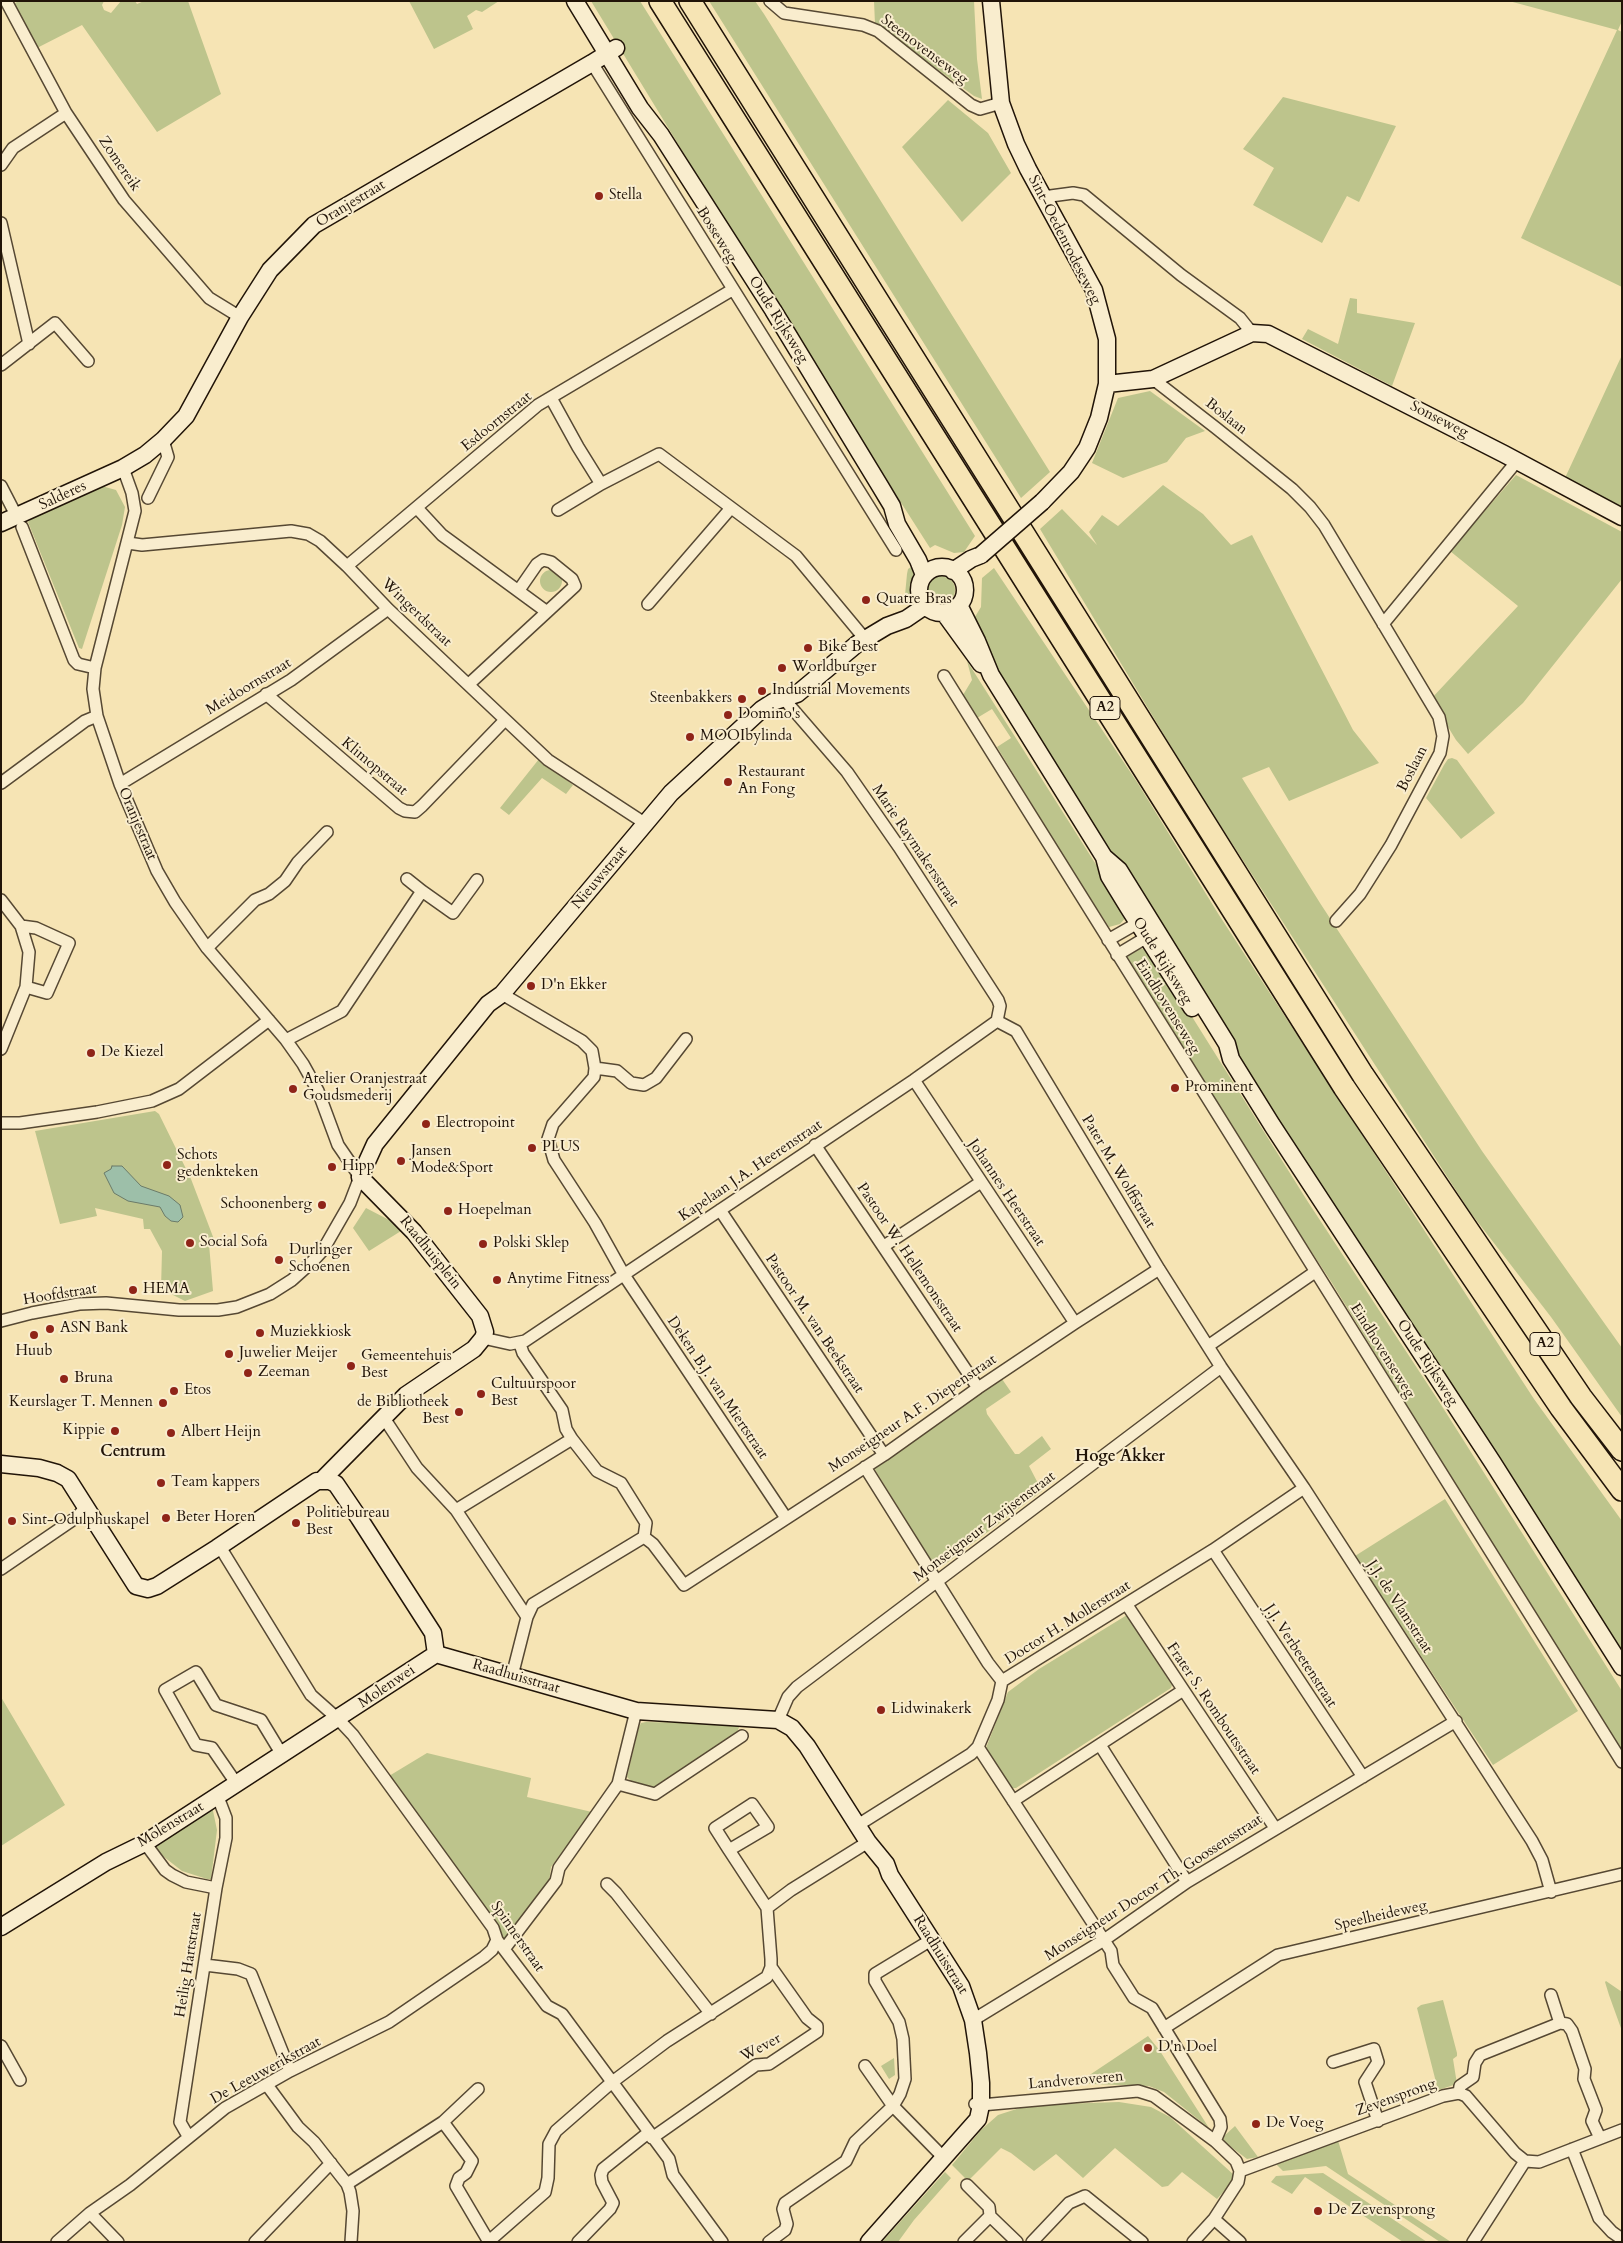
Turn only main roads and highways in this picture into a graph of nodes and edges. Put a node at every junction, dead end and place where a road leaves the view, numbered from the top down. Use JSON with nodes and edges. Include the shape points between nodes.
{"nodes":[{"id":1,"x":660,"y":1,"type":"edge"},
{"id":2,"x":690,"y":1,"type":"edge"},
{"id":3,"x":1622,"y":1450,"type":"edge"},
{"id":4,"x":1622,"y":1490,"type":"edge"}],
"edges":[{"from":1,"to":4,"type":"highway","number":"A2","via":[[1344,1087],[1556,1400]]},
{"from":2,"to":3,"type":"highway","number":"A2","via":[[1363,1074],[1581,1398]]}]}
